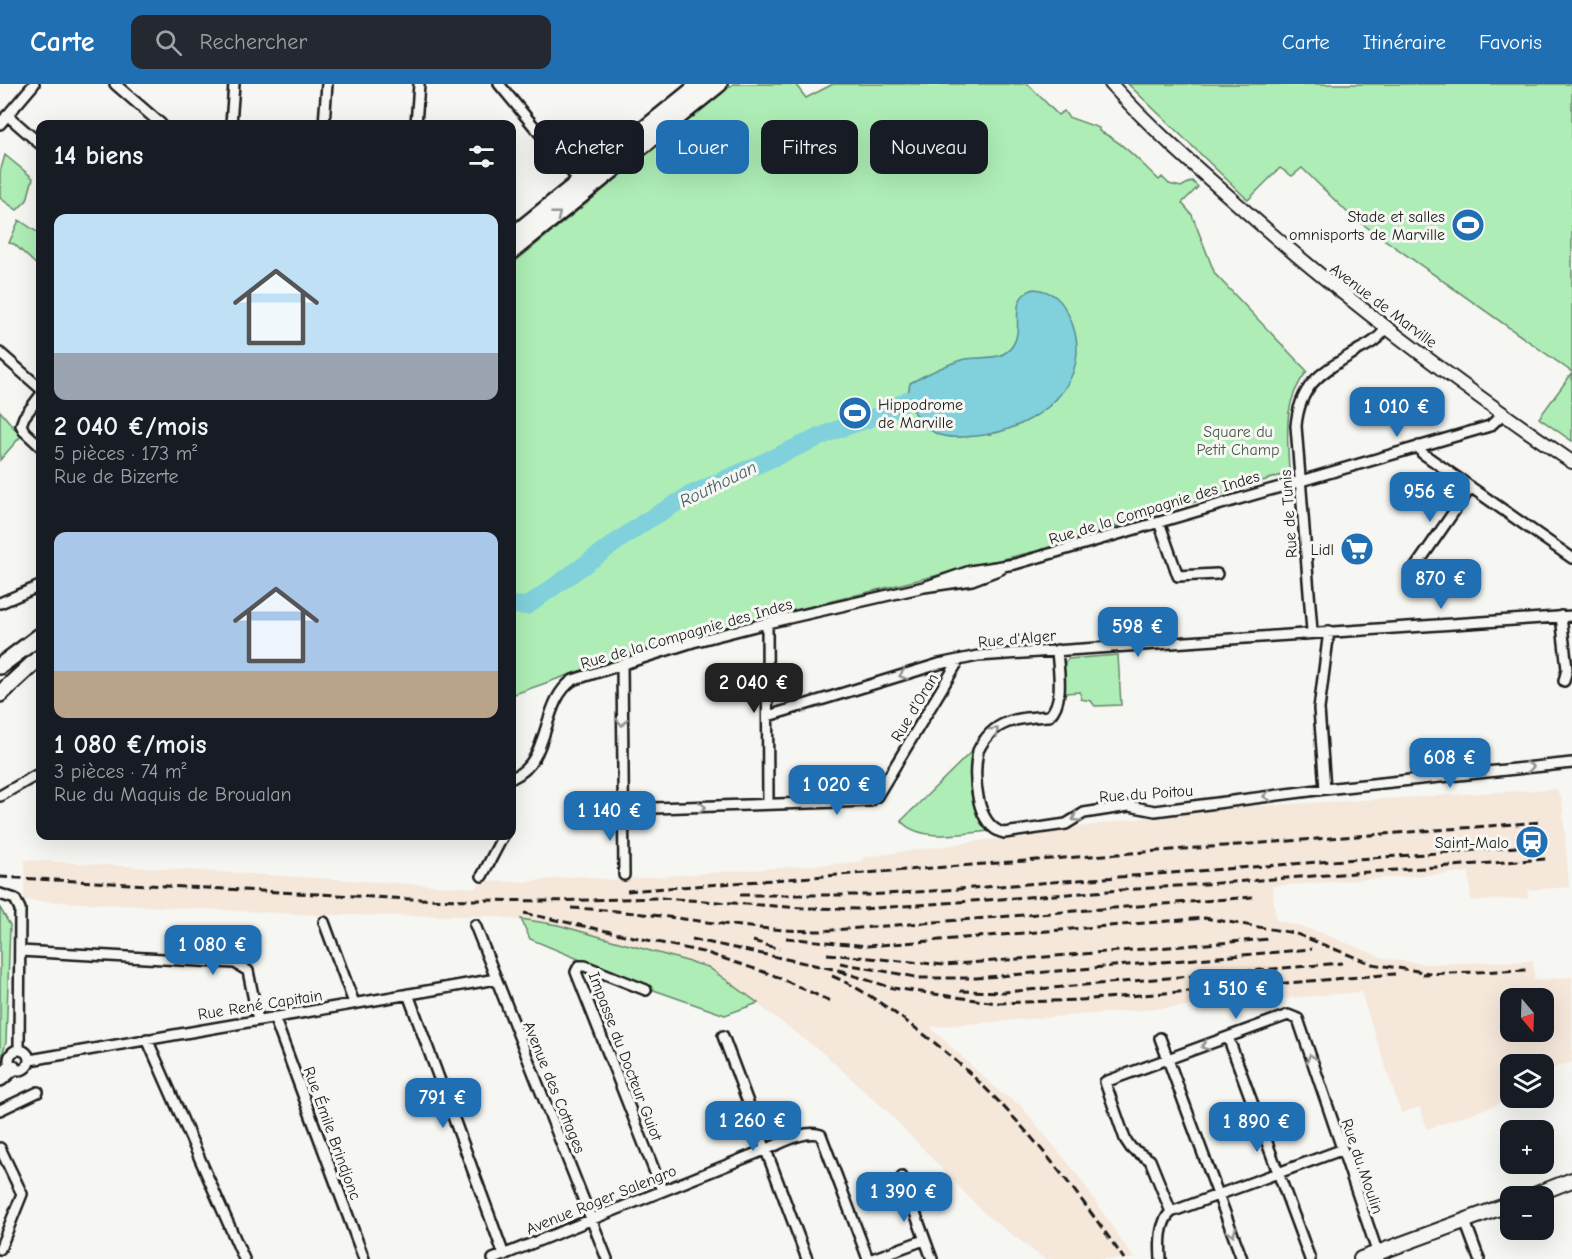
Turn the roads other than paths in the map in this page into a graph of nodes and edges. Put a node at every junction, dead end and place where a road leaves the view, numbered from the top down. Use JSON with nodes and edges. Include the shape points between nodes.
{"nodes":[{"id":1,"x":34,"y":84,"type":"edge"},
{"id":2,"x":115,"y":84,"type":"edge"},
{"id":3,"x":234,"y":84,"type":"edge"},
{"id":4,"x":327,"y":84,"type":"edge"},
{"id":5,"x":419,"y":84,"type":"edge"},
{"id":6,"x":499,"y":84,"type":"edge"},
{"id":7,"x":700,"y":84,"type":"edge"},
{"id":8,"x":719,"y":84,"type":"edge"},
{"id":9,"x":1111,"y":84,"type":"edge"},
{"id":10,"x":7,"y":116,"type":"junction"},
{"id":11,"x":156,"y":120,"type":"edge"},
{"id":12,"x":231,"y":120,"type":"edge"},
{"id":13,"x":324,"y":120,"type":"edge"},
{"id":14,"x":417,"y":120,"type":"edge"},
{"id":15,"x":0,"y":124,"type":"edge"},
{"id":16,"x":36,"y":141,"type":"edge"},
{"id":17,"x":579,"y":181,"type":"junction"},
{"id":18,"x":516,"y":233,"type":"edge"},
{"id":19,"x":516,"y":248,"type":"edge"},
{"id":20,"x":1385,"y":329,"type":"junction"},
{"id":21,"x":0,"y":353,"type":"edge"},
{"id":22,"x":36,"y":384,"type":"edge"},
{"id":23,"x":36,"y":401,"type":"edge"},
{"id":24,"x":1504,"y":413,"type":"junction"},
{"id":25,"x":36,"y":442,"type":"edge"},
{"id":26,"x":1419,"y":446,"type":"junction"},
{"id":27,"x":1572,"y":462,"type":"edge"},
{"id":28,"x":1301,"y":479,"type":"junction"},
{"id":29,"x":1471,"y":487,"type":"junction"},
{"id":30,"x":1159,"y":522,"type":"junction"},
{"id":31,"x":1572,"y":558,"type":"edge"},
{"id":32,"x":1217,"y":574,"type":"dead end"},
{"id":33,"x":1410,"y":574,"type":"dead end"},
{"id":34,"x":36,"y":588,"type":"edge"},
{"id":35,"x":0,"y":603,"type":"edge"},
{"id":36,"x":1561,"y":616,"type":"junction"},
{"id":37,"x":1572,"y":616,"type":"edge"},
{"id":38,"x":767,"y":623,"type":"junction"},
{"id":39,"x":36,"y":630,"type":"edge"},
{"id":40,"x":1312,"y":631,"type":"junction"},
{"id":41,"x":1329,"y":631,"type":"junction"},
{"id":42,"x":36,"y":639,"type":"edge"},
{"id":43,"x":36,"y":647,"type":"edge"},
{"id":44,"x":1057,"y":650,"type":"junction"},
{"id":45,"x":0,"y":655,"type":"edge"},
{"id":46,"x":960,"y":660,"type":"junction"},
{"id":47,"x":36,"y":661,"type":"edge"},
{"id":48,"x":622,"y":664,"type":"junction"},
{"id":49,"x":0,"y":666,"type":"edge"},
{"id":50,"x":0,"y":672,"type":"edge"},
{"id":51,"x":1564,"y":681,"type":"dead end"},
{"id":52,"x":0,"y":694,"type":"edge"},
{"id":53,"x":768,"y":716,"type":"junction"},
{"id":54,"x":1572,"y":763,"type":"edge"},
{"id":55,"x":36,"y":774,"type":"edge"},
{"id":56,"x":516,"y":775,"type":"edge"},
{"id":57,"x":1325,"y":789,"type":"junction"},
{"id":58,"x":0,"y":796,"type":"edge"},
{"id":59,"x":768,"y":804,"type":"junction"},
{"id":60,"x":622,"y":809,"type":"junction"},
{"id":61,"x":501,"y":840,"type":"edge"},
{"id":62,"x":624,"y":875,"type":"dead end"},
{"id":63,"x":482,"y":876,"type":"dead end"},
{"id":64,"x":0,"y":894,"type":"edge"},
{"id":65,"x":324,"y":922,"type":"dead end"},
{"id":66,"x":475,"y":925,"type":"dead end"},
{"id":67,"x":20,"y":951,"type":"junction"},
{"id":68,"x":496,"y":979,"type":"junction"},
{"id":69,"x":646,"y":990,"type":"dead end"},
{"id":70,"x":408,"y":994,"type":"junction"},
{"id":71,"x":354,"y":1003,"type":"junction"},
{"id":72,"x":274,"y":1017,"type":"junction"},
{"id":73,"x":258,"y":1020,"type":"junction"},
{"id":74,"x":723,"y":1036,"type":"dead end"},
{"id":75,"x":1228,"y":1037,"type":"junction"},
{"id":76,"x":1160,"y":1038,"type":"dead end"},
{"id":77,"x":147,"y":1039,"type":"junction"},
{"id":78,"x":19,"y":1050,"type":"junction"},
{"id":79,"x":1168,"y":1059,"type":"junction"},
{"id":80,"x":30,"y":1060,"type":"junction"},
{"id":81,"x":12,"y":1068,"type":"junction"},
{"id":82,"x":0,"y":1078,"type":"edge"},
{"id":83,"x":38,"y":1092,"type":"dead end"},
{"id":84,"x":0,"y":1110,"type":"edge"},
{"id":85,"x":0,"y":1148,"type":"edge"},
{"id":86,"x":767,"y":1149,"type":"junction"},
{"id":87,"x":1341,"y":1150,"type":"junction"},
{"id":88,"x":1279,"y":1173,"type":"junction"},
{"id":89,"x":902,"y":1177,"type":"dead end"},
{"id":90,"x":1572,"y":1180,"type":"edge"},
{"id":91,"x":1554,"y":1187,"type":"edge"},
{"id":92,"x":662,"y":1190,"type":"junction"},
{"id":93,"x":1219,"y":1195,"type":"junction"},
{"id":94,"x":1500,"y":1208,"type":"edge"},
{"id":95,"x":1171,"y":1212,"type":"junction"},
{"id":96,"x":591,"y":1220,"type":"junction"},
{"id":97,"x":1465,"y":1221,"type":"junction"},
{"id":98,"x":924,"y":1240,"type":"junction"},
{"id":99,"x":0,"y":1249,"type":"edge"},
{"id":100,"x":504,"y":1255,"type":"junction"},
{"id":101,"x":1378,"y":1256,"type":"edge"},
{"id":102,"x":244,"y":1259,"type":"edge"},
{"id":103,"x":364,"y":1259,"type":"edge"},
{"id":104,"x":493,"y":1259,"type":"edge"},
{"id":105,"x":607,"y":1259,"type":"edge"},
{"id":106,"x":807,"y":1259,"type":"edge"},
{"id":107,"x":870,"y":1259,"type":"edge"},
{"id":108,"x":932,"y":1259,"type":"edge"},
{"id":109,"x":1161,"y":1259,"type":"edge"},
{"id":110,"x":1242,"y":1259,"type":"edge"},
{"id":111,"x":1310,"y":1259,"type":"edge"},
{"id":112,"x":1361,"y":1259,"type":"edge"},
{"id":113,"x":1479,"y":1259,"type":"edge"}],
"edges":[{"from":1,"to":10,"type":"street"},
{"from":2,"to":11,"type":"street"},
{"from":3,"to":12,"type":"street"},
{"from":4,"to":13,"type":"street"},
{"from":5,"to":14,"type":"street"},
{"from":6,"to":17,"type":"street"},
{"from":7,"to":17,"type":"main road"},
{"from":19,"to":8,"type":"main road","one_way":true},
{"from":9,"to":20,"type":"street","name":"Avenue de Marville","via":[[1170,146],[1293,255]]},
{"from":10,"to":15,"type":"street"},
{"from":10,"to":16,"type":"street"},
{"from":17,"to":18,"type":"main road"},
{"from":20,"to":24,"type":"street","name":"Avenue de Marville"},
{"from":20,"to":28,"type":"street","name":"Rue de Tunis","via":[[1313,380],[1303,394],[1296,426]]},
{"from":21,"to":22,"type":"street"},
{"from":23,"to":25,"type":"street","via":[[21,425]]},
{"from":24,"to":26,"type":"street","name":"Rue de la Compagnie des Indes","via":[[1490,426]]},
{"from":24,"to":27,"type":"street","name":"Avenue de Marville"},
{"from":26,"to":28,"type":"street","name":"Rue de la Compagnie des Indes"},
{"from":26,"to":29,"type":"street","via":[[1422,453]]},
{"from":28,"to":30,"type":"street","name":"Rue de la Compagnie des Indes"},
{"from":28,"to":40,"type":"street","name":"Rue de Tunis"},
{"from":29,"to":31,"type":"street"},
{"from":29,"to":33,"type":"street"},
{"from":30,"to":32,"type":"street","via":[[1178,576]]},
{"from":30,"to":38,"type":"street","name":"Rue de la Compagnie des Indes","via":[[1015,564],[970,571],[924,587]]},
{"from":34,"to":35,"type":"street"},
{"from":36,"to":37,"type":"street","name":"Rue d'Alger"},
{"from":36,"to":41,"type":"street","name":"Rue d'Alger"},
{"from":36,"to":51,"type":"street","via":[[1567,669]]},
{"from":38,"to":48,"type":"street","name":"Rue de la Compagnie des Indes"},
{"from":38,"to":53,"type":"street"},
{"from":39,"to":45,"type":"main road"},
{"from":40,"to":41,"type":"street","name":"Rue d'Alger"},
{"from":40,"to":44,"type":"street","name":"Rue d'Alger"},
{"from":41,"to":57,"type":"street","via":[[1319,709]]},
{"from":42,"to":49,"type":"main road"},
{"from":43,"to":50,"type":"main road"},
{"from":44,"to":46,"type":"street","name":"Rue d'Alger"},
{"from":57,"to":44,"type":"street","name":"Rue du Poitou","one_way":true,"via":[[1155,811],[1129,806],[1084,813],[1066,824],[995,831],[982,815],[978,767],[981,745],[1011,719],[1049,716],[1058,704]]},
{"from":46,"to":53,"type":"street","name":"Rue d'Alger","one_way":true},
{"from":46,"to":59,"type":"street","name":"Rue d'Oran","via":[[877,796],[861,802]]},
{"from":47,"to":52,"type":"main road"},
{"from":48,"to":56,"type":"street","name":"Rue de la Compagnie des Indes","via":[[573,680],[563,688],[531,766]]},
{"from":48,"to":60,"type":"street","one_way":true},
{"from":53,"to":59,"type":"street"},
{"from":57,"to":54,"type":"street","one_way":true},
{"from":55,"to":58,"type":"street"},
{"from":60,"to":59,"type":"street","name":"Rue d'Oran","one_way":true},
{"from":60,"to":62,"type":"street"},
{"from":61,"to":63,"type":"street"},
{"from":64,"to":67,"type":"street","via":[[15,899],[20,909]]},
{"from":65,"to":71,"type":"street"},
{"from":66,"to":68,"type":"street","name":"Avenue des Cottages"},
{"from":67,"to":73,"type":"street","via":[[235,963],[248,971]]},
{"from":67,"to":78,"type":"street"},
{"from":68,"to":70,"type":"street","name":"Rue René Capitain"},
{"from":68,"to":96,"type":"street","name":"Avenue des Cottages"},
{"from":69,"to":92,"type":"street","name":"Impasse du Docteur Guiot","via":[[585,966],[579,966],[576,972]]},
{"from":70,"to":71,"type":"street","name":"Rue René Capitain"},
{"from":70,"to":100,"type":"street"},
{"from":71,"to":72,"type":"street","name":"Rue René Capitain"},
{"from":72,"to":73,"type":"street","name":"Rue René Capitain"},
{"from":72,"to":103,"type":"street","name":"Rue Émile Brindjonc"},
{"from":73,"to":77,"type":"street","name":"Rue René Capitain"},
{"from":74,"to":86,"type":"street"},
{"from":75,"to":79,"type":"street","one_way":true},
{"from":87,"to":75,"type":"street","name":"Rue du Moulin","one_way":true,"via":[[1298,1019],[1288,1015]]},
{"from":75,"to":88,"type":"street"},
{"from":76,"to":79,"type":"street"},
{"from":77,"to":80,"type":"street","name":"Rue René Capitain"},
{"from":77,"to":102,"type":"street"},
{"from":78,"to":80,"type":"street","via":[[28,1054]]},
{"from":78,"to":81,"type":"street","via":[[9,1058]]},
{"from":79,"to":93,"type":"street"},
{"from":79,"to":95,"type":"street","via":[[1105,1082],[1125,1139],[1131,1148],[1150,1160]]},
{"from":80,"to":81,"type":"street","via":[[23,1070]]},
{"from":81,"to":82,"type":"main road"},
{"from":83,"to":84,"type":"street"},
{"from":85,"to":99,"type":"street","via":[[22,1194]]},
{"from":86,"to":92,"type":"street","name":"Avenue Roger Salengro"},
{"from":86,"to":106,"type":"street"},
{"from":86,"to":107,"type":"street","name":"Avenue Roger Salengro","via":[[806,1134],[821,1135]]},
{"from":87,"to":88,"type":"street"},
{"from":87,"to":101,"type":"street","name":"Rue du Moulin"},
{"from":88,"to":93,"type":"street"},
{"from":88,"to":111,"type":"street"},
{"from":89,"to":98,"type":"street"},
{"from":90,"to":91,"type":"main road"},
{"from":92,"to":96,"type":"street","name":"Avenue Roger Salengro"},
{"from":93,"to":95,"type":"street"},
{"from":93,"to":110,"type":"street","one_way":true},
{"from":94,"to":97,"type":"main road"},
{"from":95,"to":109,"type":"street","via":[[1164,1220]]},
{"from":96,"to":100,"type":"street","name":"Avenue Roger Salengro"},
{"from":96,"to":105,"type":"street","name":"Avenue des Cottages"},
{"from":97,"to":101,"type":"main road"},
{"from":97,"to":113,"type":"street"},
{"from":98,"to":107,"type":"street"},
{"from":98,"to":108,"type":"street"},
{"from":100,"to":104,"type":"street","name":"Avenue Roger Salengro"},
{"from":101,"to":112,"type":"main road"}]}
